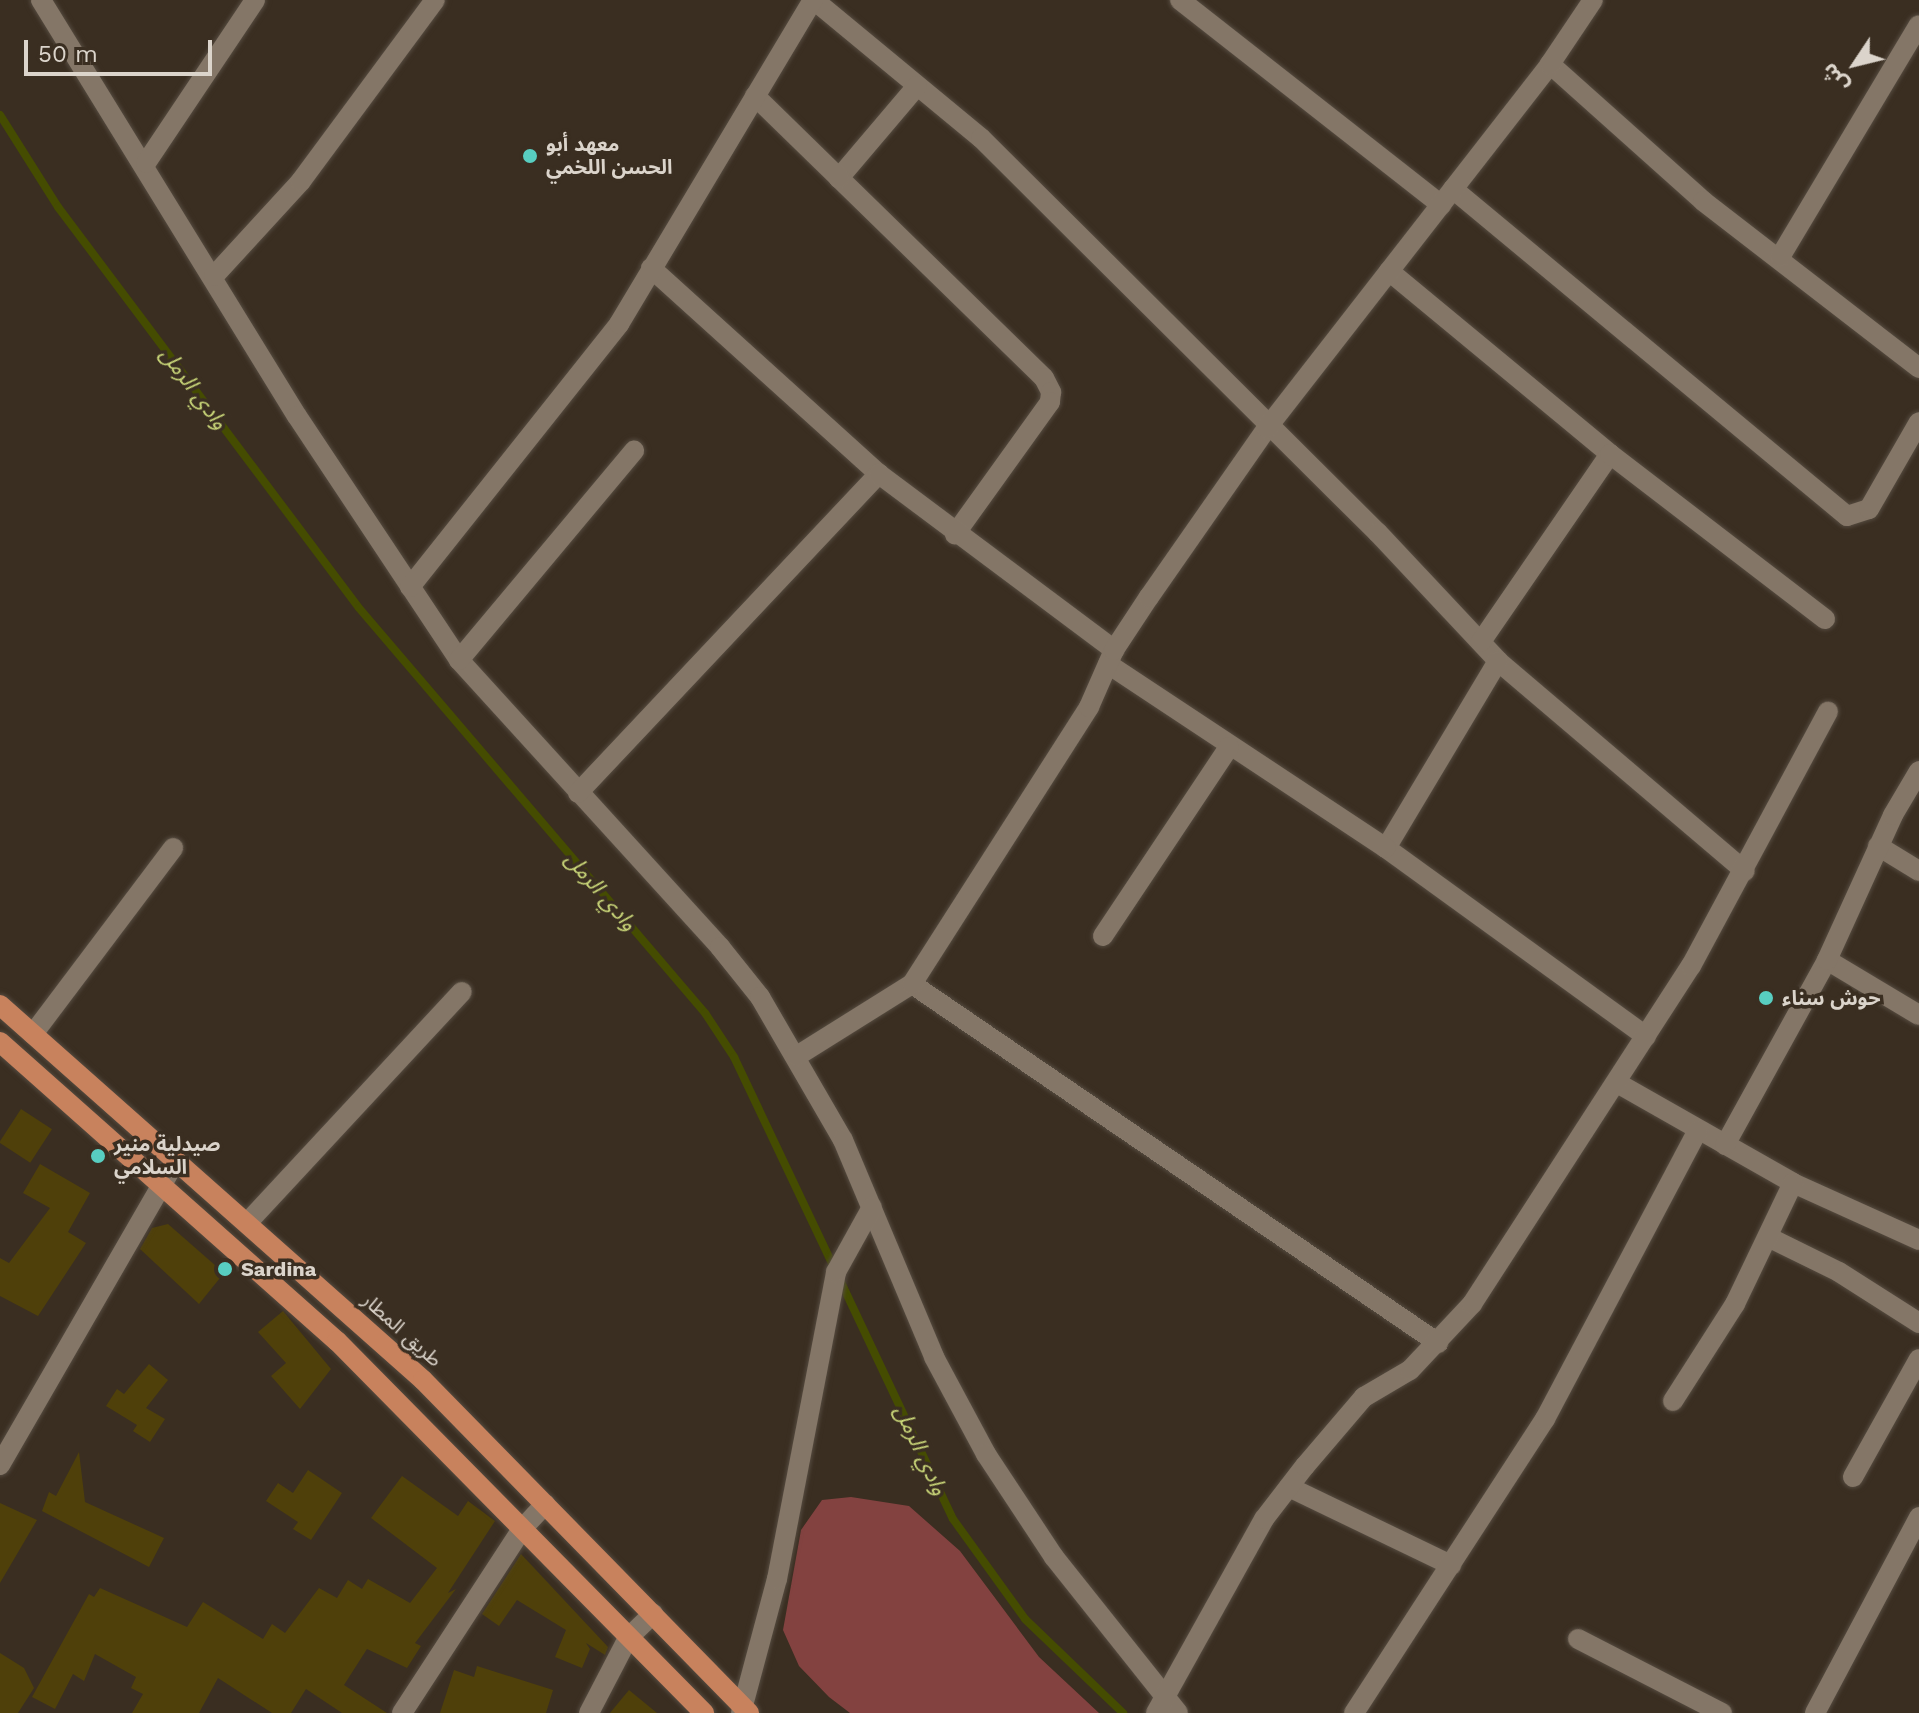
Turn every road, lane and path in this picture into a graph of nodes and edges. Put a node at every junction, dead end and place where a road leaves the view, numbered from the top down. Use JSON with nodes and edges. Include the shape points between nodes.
{"nodes":[{"id":1,"x":41,"y":0,"type":"edge"},
{"id":2,"x":255,"y":0,"type":"edge"},
{"id":3,"x":435,"y":0,"type":"edge"},
{"id":4,"x":814,"y":0,"type":"edge"},
{"id":5,"x":1180,"y":0,"type":"edge"},
{"id":6,"x":1593,"y":0,"type":"edge"},
{"id":7,"x":1919,"y":25,"type":"edge"},
{"id":8,"x":1550,"y":64,"type":"junction"},
{"id":9,"x":917,"y":86,"type":"junction"},
{"id":10,"x":755,"y":96,"type":"junction"},
{"id":11,"x":146,"y":163,"type":"junction"},
{"id":12,"x":839,"y":178,"type":"junction"},
{"id":13,"x":1447,"y":197,"type":"junction"},
{"id":14,"x":1780,"y":257,"type":"junction"},
{"id":15,"x":651,"y":268,"type":"junction"},
{"id":16,"x":1389,"y":271,"type":"junction"},
{"id":17,"x":214,"y":276,"type":"junction"},
{"id":18,"x":1919,"y":368,"type":"edge"},
{"id":19,"x":1919,"y":422,"type":"edge"},
{"id":20,"x":1267,"y":428,"type":"junction"},
{"id":21,"x":634,"y":451,"type":"dead end"},
{"id":22,"x":1610,"y":454,"type":"junction"},
{"id":23,"x":879,"y":474,"type":"junction"},
{"id":24,"x":955,"y":534,"type":"junction"},
{"id":25,"x":410,"y":587,"type":"junction"},
{"id":26,"x":1825,"y":619,"type":"dead end"},
{"id":27,"x":1481,"y":642,"type":"junction"},
{"id":28,"x":1111,"y":657,"type":"junction"},
{"id":29,"x":459,"y":660,"type":"junction"},
{"id":30,"x":1498,"y":661,"type":"junction"},
{"id":31,"x":1828,"y":712,"type":"dead end"},
{"id":32,"x":1229,"y":747,"type":"junction"},
{"id":33,"x":1919,"y":771,"type":"edge"},
{"id":34,"x":578,"y":793,"type":"junction"},
{"id":35,"x":1878,"y":846,"type":"junction"},
{"id":36,"x":173,"y":848,"type":"dead end"},
{"id":37,"x":1386,"y":848,"type":"junction"},
{"id":38,"x":1745,"y":871,"type":"junction"},
{"id":39,"x":1919,"y":871,"type":"edge"},
{"id":40,"x":1103,"y":936,"type":"dead end"},
{"id":41,"x":1827,"y":960,"type":"junction"},
{"id":42,"x":912,"y":984,"type":"junction"},
{"id":43,"x":462,"y":992,"type":"dead end"},
{"id":44,"x":0,"y":1005,"type":"edge"},
{"id":45,"x":1919,"y":1015,"type":"edge"},
{"id":46,"x":33,"y":1034,"type":"junction"},
{"id":47,"x":1646,"y":1036,"type":"junction"},
{"id":48,"x":0,"y":1042,"type":"edge"},
{"id":49,"x":797,"y":1056,"type":"junction"},
{"id":50,"x":1619,"y":1084,"type":"junction"},
{"id":51,"x":1698,"y":1130,"type":"junction"},
{"id":52,"x":1725,"y":1145,"type":"junction"},
{"id":53,"x":176,"y":1160,"type":"junction"},
{"id":54,"x":163,"y":1181,"type":"junction"},
{"id":55,"x":1793,"y":1183,"type":"junction"},
{"id":56,"x":872,"y":1207,"type":"junction"},
{"id":57,"x":248,"y":1222,"type":"junction"},
{"id":58,"x":1768,"y":1237,"type":"junction"},
{"id":59,"x":1919,"y":1240,"type":"edge"},
{"id":60,"x":1919,"y":1323,"type":"edge"},
{"id":61,"x":1438,"y":1343,"type":"junction"},
{"id":62,"x":1919,"y":1359,"type":"edge"},
{"id":63,"x":1673,"y":1401,"type":"dead end"},
{"id":64,"x":0,"y":1465,"type":"edge"},
{"id":65,"x":1853,"y":1477,"type":"dead end"},
{"id":66,"x":1289,"y":1487,"type":"junction"},
{"id":67,"x":545,"y":1504,"type":"junction"},
{"id":68,"x":1919,"y":1517,"type":"edge"},
{"id":69,"x":522,"y":1529,"type":"junction"},
{"id":70,"x":1451,"y":1565,"type":"junction"},
{"id":71,"x":653,"y":1614,"type":"junction"},
{"id":72,"x":628,"y":1638,"type":"junction"},
{"id":73,"x":1578,"y":1639,"type":"dead end"},
{"id":74,"x":1160,"y":1705,"type":"edge"},
{"id":75,"x":745,"y":1711,"type":"edge"},
{"id":76,"x":402,"y":1713,"type":"edge"},
{"id":77,"x":589,"y":1713,"type":"edge"},
{"id":78,"x":704,"y":1713,"type":"edge"},
{"id":79,"x":1178,"y":1713,"type":"edge"},
{"id":80,"x":1354,"y":1713,"type":"edge"},
{"id":81,"x":1722,"y":1713,"type":"edge"},
{"id":82,"x":1815,"y":1713,"type":"edge"}],
"edges":[{"from":1,"to":11,"type":"street"},
{"from":2,"to":11,"type":"street"},
{"from":3,"to":17,"type":"street","via":[[301,181]]},
{"from":4,"to":9,"type":"street"},
{"from":4,"to":10,"type":"street"},
{"from":5,"to":13,"type":"street"},
{"from":6,"to":8,"type":"street"},
{"from":7,"to":14,"type":"street"},
{"from":8,"to":13,"type":"street"},
{"from":8,"to":14,"type":"street","via":[[1703,201]]},
{"from":9,"to":12,"type":"street"},
{"from":9,"to":20,"type":"street","via":[[981,138]]},
{"from":10,"to":12,"type":"street"},
{"from":10,"to":15,"type":"street"},
{"from":11,"to":17,"type":"street"},
{"from":12,"to":24,"type":"street","via":[[1044,378],[1051,392],[1050,402]]},
{"from":13,"to":16,"type":"street"},
{"from":13,"to":19,"type":"street","via":[[1847,516],[1869,509]]},
{"from":14,"to":18,"type":"street","via":[[1844,314]]},
{"from":15,"to":23,"type":"street"},
{"from":15,"to":25,"type":"street","via":[[619,324]]},
{"from":16,"to":20,"type":"street"},
{"from":16,"to":22,"type":"street"},
{"from":17,"to":25,"type":"street","via":[[297,416]]},
{"from":20,"to":27,"type":"street","via":[[1378,533]]},
{"from":20,"to":28,"type":"street"},
{"from":21,"to":29,"type":"street"},
{"from":22,"to":26,"type":"street"},
{"from":22,"to":27,"type":"street"},
{"from":23,"to":24,"type":"street"},
{"from":23,"to":34,"type":"street"},
{"from":24,"to":28,"type":"street"},
{"from":25,"to":29,"type":"street"},
{"from":27,"to":30,"type":"street"},
{"from":28,"to":32,"type":"street"},
{"from":28,"to":42,"type":"street","via":[[1089,707]]},
{"from":29,"to":34,"type":"street"},
{"from":30,"to":37,"type":"street"},
{"from":30,"to":38,"type":"street"},
{"from":31,"to":38,"type":"street"},
{"from":32,"to":37,"type":"street"},
{"from":32,"to":40,"type":"street"},
{"from":33,"to":35,"type":"street"},
{"from":34,"to":49,"type":"street","via":[[720,947]]},
{"from":35,"to":39,"type":"street"},
{"from":35,"to":41,"type":"street"},
{"from":36,"to":46,"type":"street"},
{"from":37,"to":47,"type":"street"},
{"from":38,"to":47,"type":"street"},
{"from":41,"to":45,"type":"street"},
{"from":41,"to":52,"type":"street"},
{"from":42,"to":49,"type":"street"},
{"from":42,"to":61,"type":"street"},
{"from":43,"to":57,"type":"street"},
{"from":44,"to":46,"type":"main road","name":"طريق المطار"},
{"from":46,"to":53,"type":"main road","name":"طريق المطار"},
{"from":47,"to":50,"type":"street"},
{"from":48,"to":54,"type":"main road"},
{"from":49,"to":56,"type":"street"},
{"from":50,"to":51,"type":"street"},
{"from":50,"to":61,"type":"street","via":[[1472,1304]]},
{"from":51,"to":52,"type":"street"},
{"from":51,"to":70,"type":"street","via":[[1545,1419]]},
{"from":52,"to":55,"type":"street"},
{"from":53,"to":54,"type":"street"},
{"from":53,"to":57,"type":"main road","name":"طريق المطار"},
{"from":54,"to":64,"type":"street"},
{"from":54,"to":69,"type":"main road","via":[[337,1341]]},
{"from":55,"to":58,"type":"street"},
{"from":55,"to":59,"type":"street"},
{"from":56,"to":74,"type":"street","via":[[934,1357],[986,1454]]},
{"from":56,"to":75,"type":"street","via":[[836,1272],[777,1579]]},
{"from":57,"to":67,"type":"main road","name":"طريق المطار","via":[[423,1380]]},
{"from":58,"to":60,"type":"street","via":[[1839,1272]]},
{"from":58,"to":63,"type":"street","via":[[1719,1332]]},
{"from":61,"to":66,"type":"street","via":[[1410,1370],[1364,1397]]},
{"from":62,"to":65,"type":"street"},
{"from":66,"to":70,"type":"street"},
{"from":66,"to":74,"type":"street","via":[[1210,1609]]},
{"from":67,"to":69,"type":"street"},
{"from":67,"to":71,"type":"main road","name":"طريق المطار"},
{"from":68,"to":82,"type":"street"},
{"from":69,"to":72,"type":"main road"},
{"from":69,"to":76,"type":"street"},
{"from":70,"to":80,"type":"street"},
{"from":71,"to":72,"type":"street"},
{"from":71,"to":75,"type":"main road","name":"طريق المطار"},
{"from":72,"to":77,"type":"street"},
{"from":72,"to":78,"type":"main road"},
{"from":73,"to":81,"type":"street"},
{"from":74,"to":79,"type":"street"}]}
